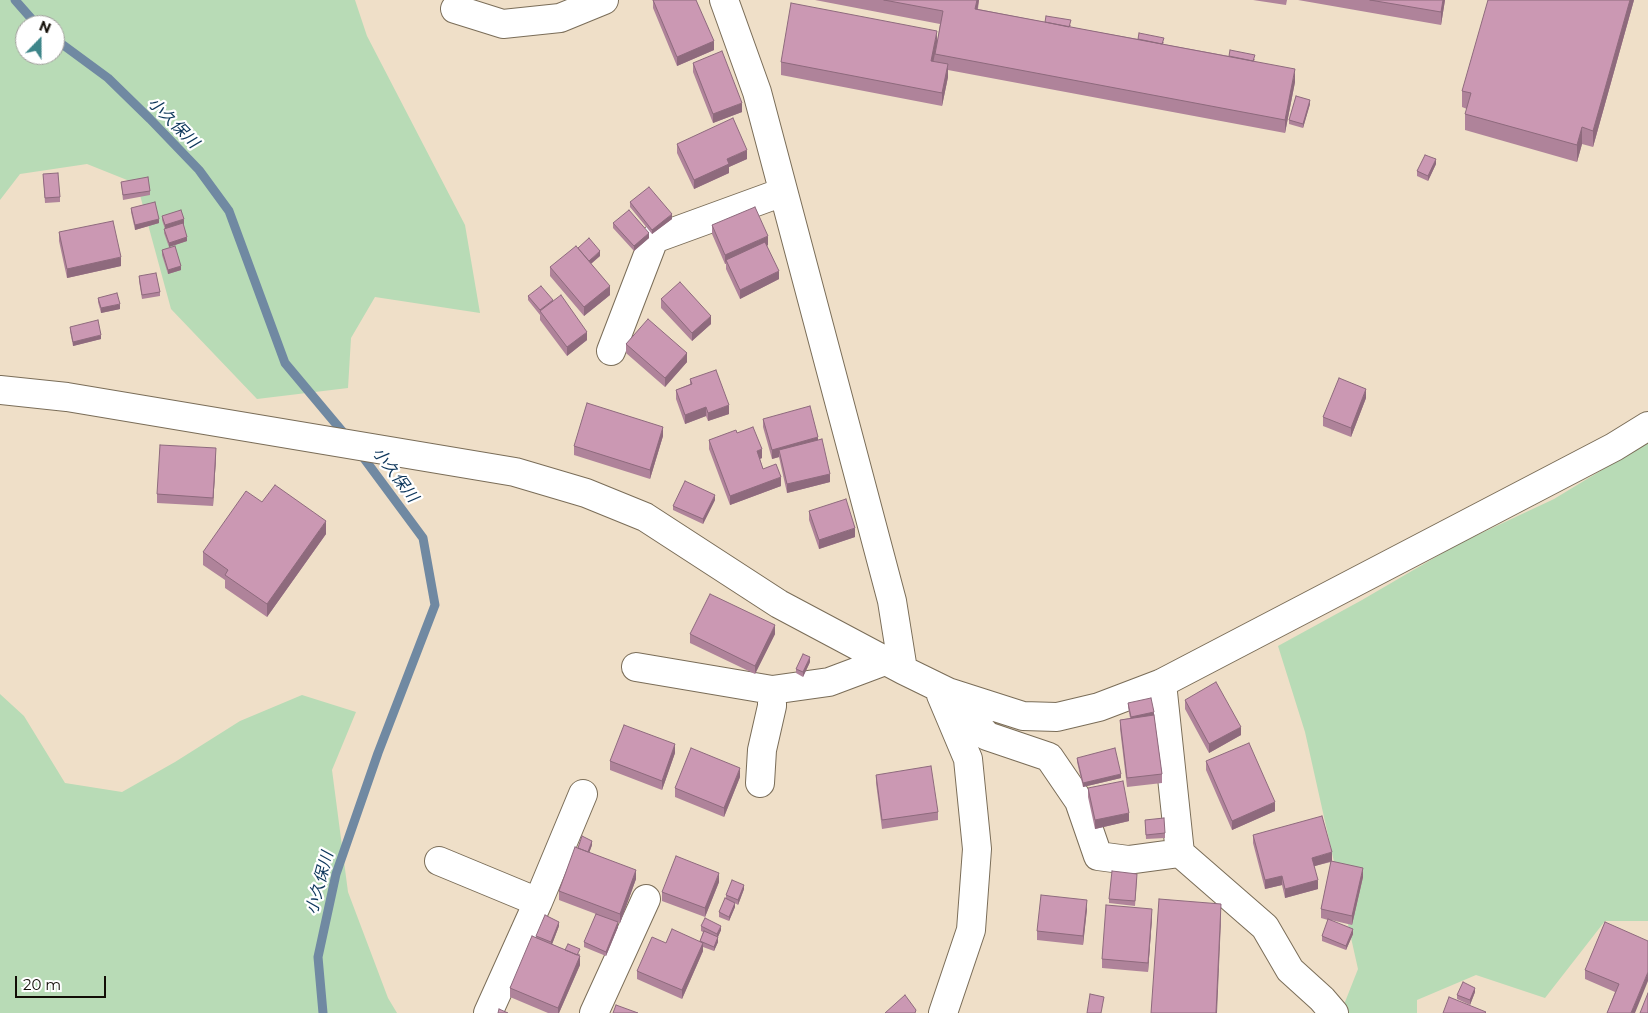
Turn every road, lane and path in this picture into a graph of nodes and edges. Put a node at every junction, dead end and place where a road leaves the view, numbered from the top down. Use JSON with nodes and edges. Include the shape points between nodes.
{"nodes":[{"id":1,"x":604,"y":0,"type":"edge"},
{"id":2,"x":724,"y":0,"type":"edge"},
{"id":3,"x":455,"y":9,"type":"dead end"},
{"id":4,"x":783,"y":192,"type":"junction"},
{"id":5,"x":611,"y":350,"type":"dead end"},
{"id":6,"x":0,"y":390,"type":"edge"},
{"id":7,"x":1648,"y":426,"type":"edge"},
{"id":8,"x":894,"y":665,"type":"junction"},
{"id":9,"x":636,"y":667,"type":"dead end"},
{"id":10,"x":1162,"y":683,"type":"junction"},
{"id":11,"x":772,"y":690,"type":"junction"},
{"id":12,"x":943,"y":690,"type":"junction"},
{"id":13,"x":760,"y":783,"type":"dead end"},
{"id":14,"x":583,"y":794,"type":"dead end"},
{"id":15,"x":1180,"y":853,"type":"junction"},
{"id":16,"x":438,"y":861,"type":"dead end"},
{"id":17,"x":646,"y":899,"type":"dead end"},
{"id":18,"x":538,"y":902,"type":"junction"},
{"id":19,"x":488,"y":1013,"type":"edge"},
{"id":20,"x":594,"y":1013,"type":"edge"},
{"id":21,"x":943,"y":1013,"type":"edge"},
{"id":22,"x":1334,"y":1013,"type":"edge"}],
"edges":[{"from":1,"to":3,"type":"street","via":[[560,18],[503,24]]},
{"from":2,"to":4,"type":"street","via":[[756,92]]},
{"from":4,"to":5,"type":"street","via":[[654,239]]},
{"from":4,"to":8,"type":"street","via":[[892,601]]},
{"from":6,"to":8,"type":"street","via":[[67,397],[515,472],[586,493],[645,517],[780,604]]},
{"from":7,"to":10,"type":"street","via":[[1597,456]]},
{"from":8,"to":11,"type":"street","via":[[829,682]]},
{"from":8,"to":12,"type":"street"},
{"from":9,"to":11,"type":"street"},
{"from":10,"to":12,"type":"street","via":[[1099,707],[1057,717],[1023,716]]},
{"from":10,"to":15,"type":"street"},
{"from":11,"to":13,"type":"street"},
{"from":12,"to":15,"type":"street","via":[[987,736],[1049,757],[1079,801],[1098,856],[1128,860]]},
{"from":12,"to":21,"type":"street","via":[[968,759],[977,849],[971,930]]},
{"from":14,"to":18,"type":"street"},
{"from":15,"to":22,"type":"street","via":[[1265,927],[1290,970]]},
{"from":16,"to":18,"type":"street"},
{"from":17,"to":20,"type":"street"},
{"from":18,"to":19,"type":"street"}]}
